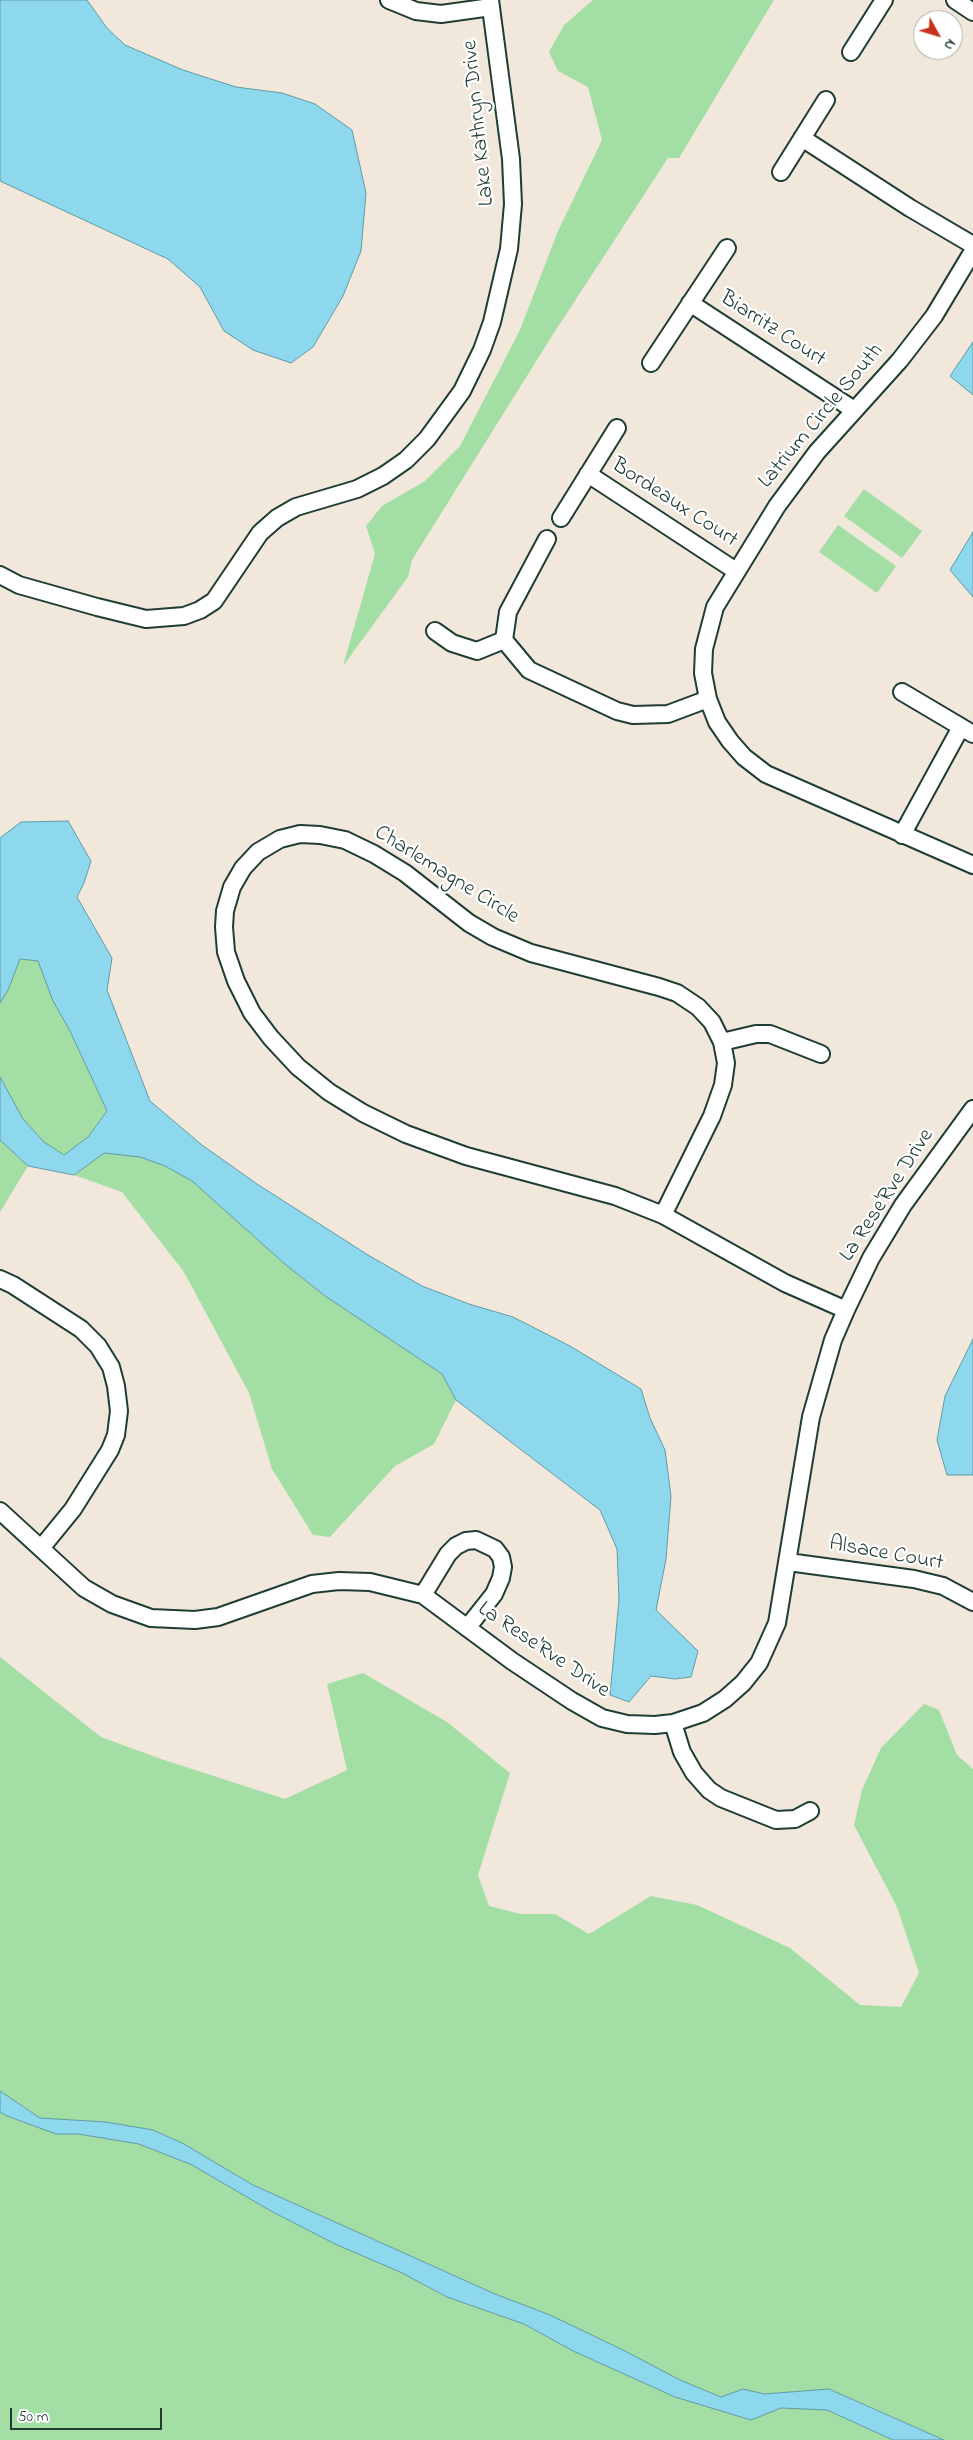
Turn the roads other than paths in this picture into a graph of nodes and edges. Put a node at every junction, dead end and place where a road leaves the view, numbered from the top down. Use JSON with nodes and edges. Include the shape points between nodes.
{"nodes":[{"id":1,"x":388,"y":0,"type":"edge"},
{"id":2,"x":884,"y":0,"type":"edge"},
{"id":3,"x":955,"y":0,"type":"edge"},
{"id":4,"x":491,"y":3,"type":"edge"},
{"id":5,"x":973,"y":12,"type":"edge"},
{"id":6,"x":851,"y":52,"type":"dead end"},
{"id":7,"x":826,"y":100,"type":"dead end"},
{"id":8,"x":802,"y":138,"type":"junction"},
{"id":9,"x":781,"y":172,"type":"dead end"},
{"id":10,"x":973,"y":245,"type":"edge"},
{"id":11,"x":727,"y":248,"type":"dead end"},
{"id":12,"x":973,"y":251,"type":"edge"},
{"id":13,"x":690,"y":303,"type":"junction"},
{"id":14,"x":651,"y":363,"type":"dead end"},
{"id":15,"x":854,"y":410,"type":"junction"},
{"id":16,"x":617,"y":428,"type":"dead end"},
{"id":17,"x":588,"y":474,"type":"junction"},
{"id":18,"x":561,"y":518,"type":"dead end"},
{"id":19,"x":547,"y":539,"type":"dead end"},
{"id":20,"x":736,"y":571,"type":"junction"},
{"id":21,"x":0,"y":575,"type":"edge"},
{"id":22,"x":435,"y":631,"type":"dead end"},
{"id":23,"x":504,"y":640,"type":"junction"},
{"id":24,"x":902,"y":692,"type":"dead end"},
{"id":25,"x":708,"y":700,"type":"junction"},
{"id":26,"x":967,"y":730,"type":"edge"},
{"id":27,"x":902,"y":835,"type":"junction"},
{"id":28,"x":973,"y":865,"type":"edge"},
{"id":29,"x":722,"y":1042,"type":"junction"},
{"id":30,"x":821,"y":1054,"type":"dead end"},
{"id":31,"x":972,"y":1110,"type":"edge"},
{"id":32,"x":663,"y":1216,"type":"junction"},
{"id":33,"x":0,"y":1279,"type":"edge"},
{"id":34,"x":846,"y":1310,"type":"junction"},
{"id":35,"x":0,"y":1511,"type":"edge"},
{"id":36,"x":42,"y":1547,"type":"junction"},
{"id":37,"x":788,"y":1562,"type":"junction"},
{"id":38,"x":423,"y":1595,"type":"junction"},
{"id":39,"x":973,"y":1602,"type":"edge"},
{"id":40,"x":467,"y":1628,"type":"junction"},
{"id":41,"x":673,"y":1723,"type":"junction"},
{"id":42,"x":810,"y":1812,"type":"dead end"}],
"edges":[{"from":1,"to":4,"type":"street","via":[[416,11],[441,14]]},
{"from":2,"to":6,"type":"street"},
{"from":3,"to":5,"type":"street"},
{"from":4,"to":21,"type":"street","name":"Lake Kathryn Drive","via":[[511,159],[510,249],[482,350],[462,391],[427,439],[406,460],[383,476],[357,488],[296,507],[277,518],[260,533],[214,601],[184,616],[146,618],[20,585]]},
{"from":7,"to":8,"type":"street"},
{"from":8,"to":9,"type":"street"},
{"from":8,"to":10,"type":"street"},
{"from":11,"to":13,"type":"street","name":"Biarritz Court"},
{"from":12,"to":15,"type":"street","name":"Latrium Circle South","via":[[934,316],[900,360]]},
{"from":13,"to":14,"type":"street","name":"Biarritz Court"},
{"from":13,"to":15,"type":"street","name":"Biarritz Court"},
{"from":15,"to":20,"type":"street","name":"Latrium Circle South","via":[[798,476]]},
{"from":16,"to":17,"type":"street","name":"Bordeaux Court"},
{"from":17,"to":18,"type":"street","name":"Bordeaux Court"},
{"from":17,"to":20,"type":"street","name":"Bordeaux Court"},
{"from":19,"to":23,"type":"street","via":[[508,612]]},
{"from":20,"to":25,"type":"street","name":"Latrium Circle South","via":[[715,607],[708,628],[703,673]]},
{"from":22,"to":23,"type":"street","via":[[452,643],[477,651]]},
{"from":23,"to":25,"type":"street","via":[[529,670],[617,711],[650,716],[668,714]]},
{"from":24,"to":26,"type":"street"},
{"from":25,"to":27,"type":"street","name":"Latrium Circle South","via":[[730,742],[766,774]]},
{"from":26,"to":27,"type":"street"},
{"from":27,"to":28,"type":"street","name":"Latrium Circle South"},
{"from":29,"to":30,"type":"street","via":[[770,1034]]},
{"from":29,"to":32,"type":"street","name":"Charlemagne Circle","via":[[726,1063],[718,1100]]},
{"from":29,"to":32,"type":"street","name":"Charlemagne Circle","via":[[712,1022],[698,1007],[677,993],[531,952],[493,936],[469,923],[405,873],[344,840],[300,834],[280,839],[258,852],[232,887],[224,927],[226,952],[236,981],[252,1013],[271,1038],[298,1067],[330,1092],[406,1134],[458,1153],[606,1193]]},
{"from":31,"to":34,"type":"street","name":"La Rese'Rve Drive","via":[[903,1205],[871,1258]]},
{"from":32,"to":34,"type":"street","name":"Charlemagne Circle","via":[[785,1283]]},
{"from":33,"to":36,"type":"street","via":[[81,1329],[98,1346],[116,1386],[119,1411],[110,1450],[73,1509]]},
{"from":34,"to":37,"type":"street","name":"La Rese'Rve Drive","via":[[833,1340],[811,1417]]},
{"from":35,"to":36,"type":"street","name":"La Rese'Rve Drive"},
{"from":36,"to":38,"type":"street","name":"La Rese'Rve Drive","via":[[84,1588],[112,1604],[163,1620],[218,1617],[297,1588],[339,1581],[370,1582]]},
{"from":37,"to":39,"type":"street","name":"Alsace Court","via":[[914,1579],[943,1586]]},
{"from":37,"to":41,"type":"street","name":"La Rese'Rve Drive","via":[[777,1623],[759,1663],[726,1699],[703,1713]]},
{"from":38,"to":40,"type":"street","name":"La Rese'Rve Drive"},
{"from":38,"to":40,"type":"street","via":[[456,1546],[466,1540],[476,1540],[495,1549],[501,1557],[502,1578],[494,1594]]},
{"from":40,"to":41,"type":"street","name":"La Rese'Rve Drive","via":[[572,1702],[602,1718],[626,1724]]},
{"from":41,"to":42,"type":"street","via":[[682,1752],[708,1790],[776,1820],[795,1819]]}]}
